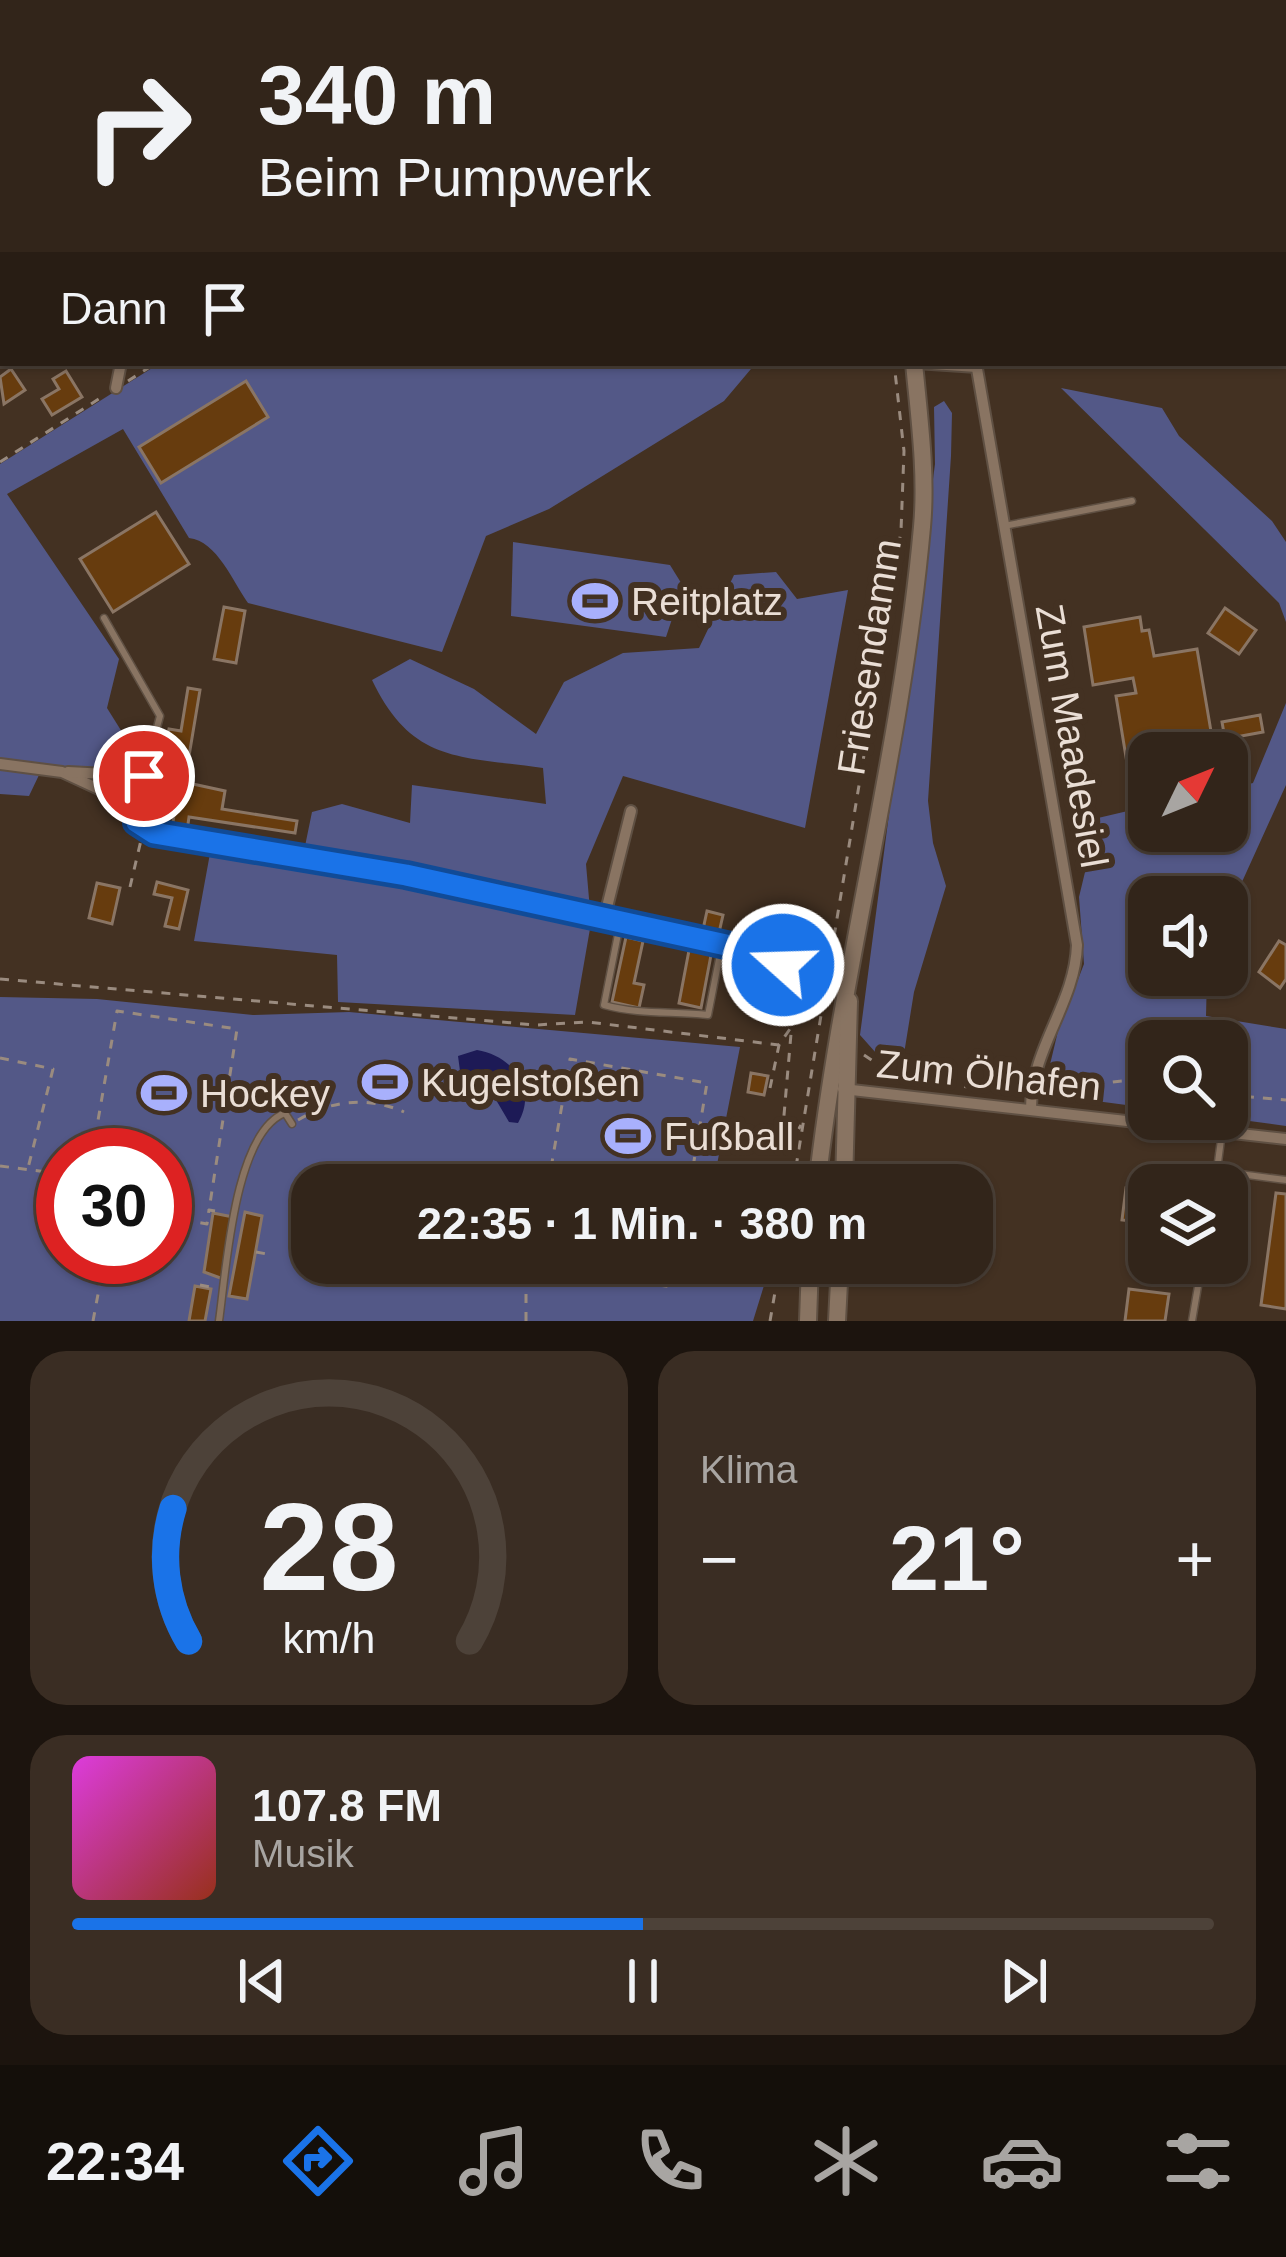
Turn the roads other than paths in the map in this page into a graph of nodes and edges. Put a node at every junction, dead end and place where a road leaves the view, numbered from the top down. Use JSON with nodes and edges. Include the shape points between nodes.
{"nodes":[{"id":1,"x":120,"y":366,"type":"edge"},
{"id":2,"x":915,"y":366,"type":"edge"},
{"id":3,"x":976,"y":366,"type":"edge"},
{"id":4,"x":116,"y":388,"type":"road end"},
{"id":5,"x":1132,"y":501,"type":"dead end"},
{"id":6,"x":1004,"y":526,"type":"junction"},
{"id":7,"x":104,"y":618,"type":"dead end"},
{"id":8,"x":0,"y":764,"type":"edge"},
{"id":9,"x":62,"y":772,"type":"junction"},
{"id":10,"x":144,"y":776,"type":"junction"},
{"id":11,"x":631,"y":811,"type":"dead end"},
{"id":12,"x":140,"y":825,"type":"junction"},
{"id":13,"x":604,"y":920,"type":"junction"},
{"id":14,"x":620,"y":922,"type":"junction"},
{"id":15,"x":722,"y":944,"type":"junction"},
{"id":16,"x":793,"y":985,"type":"road end"},
{"id":17,"x":833,"y":1049,"type":"junction"},
{"id":18,"x":828,"y":1088,"type":"junction"},
{"id":19,"x":848,"y":1090,"type":"junction"},
{"id":20,"x":1031,"y":1109,"type":"junction"},
{"id":21,"x":1128,"y":1120,"type":"edge"},
{"id":22,"x":292,"y":1124,"type":"road end"},
{"id":23,"x":1248,"y":1135,"type":"edge"},
{"id":24,"x":1286,"y":1139,"type":"edge"},
{"id":25,"x":819,"y":1164,"type":"edge"},
{"id":26,"x":845,"y":1164,"type":"edge"},
{"id":27,"x":1248,"y":1175,"type":"edge"},
{"id":28,"x":1286,"y":1180,"type":"edge"},
{"id":29,"x":809,"y":1284,"type":"edge"},
{"id":30,"x":839,"y":1284,"type":"edge"},
{"id":31,"x":1198,"y":1284,"type":"edge"},
{"id":32,"x":219,"y":1321,"type":"edge"},
{"id":33,"x":808,"y":1321,"type":"edge"},
{"id":34,"x":837,"y":1321,"type":"edge"},
{"id":35,"x":1192,"y":1321,"type":"edge"}],
"edges":[{"from":1,"to":4,"type":"street"},
{"from":2,"to":17,"type":"main road","name":"Friesendamm","via":[[923,523],[892,741]]},
{"from":3,"to":6,"type":"street","name":"Zum Maadesiel"},
{"from":5,"to":6,"type":"lane"},
{"from":6,"to":20,"type":"street","name":"Zum Maadesiel","via":[[1077,945],[1071,987],[1040,1050]]},
{"from":7,"to":10,"type":"lane","via":[[160,716]]},
{"from":8,"to":9,"type":"street"},
{"from":9,"to":10,"type":"street"},
{"from":9,"to":12,"type":"street","via":[[103,791]]},
{"from":10,"to":12,"type":"street"},
{"from":11,"to":13,"type":"street"},
{"from":12,"to":13,"type":"street"},
{"from":13,"to":14,"type":"street"},
{"from":14,"to":15,"type":"street"},
{"from":14,"to":15,"type":"lane","via":[[604,1005],[640,1015],[708,1015]]},
{"from":15,"to":16,"type":"street","via":[[783,965]]},
{"from":17,"to":18,"type":"main road","name":"Friesendamm"},
{"from":17,"to":19,"type":"main road","name":"Friesendamm"},
{"from":18,"to":19,"type":"street","name":"Zum Ölhafen"},
{"from":18,"to":25,"type":"main road","name":"Friesendamm"},
{"from":19,"to":20,"type":"street","name":"Zum Ölhafen"},
{"from":19,"to":26,"type":"main road","name":"Friesendamm"},
{"from":20,"to":21,"type":"street","name":"Zum Ölhafen"},
{"from":22,"to":32,"type":"lane","via":[[285,1113],[259,1133]]},
{"from":23,"to":24,"type":"street","name":"Zum Ölhafen"},
{"from":27,"to":28,"type":"lane"},
{"from":29,"to":33,"type":"main road"},
{"from":30,"to":34,"type":"main road"},
{"from":31,"to":35,"type":"lane"}]}
